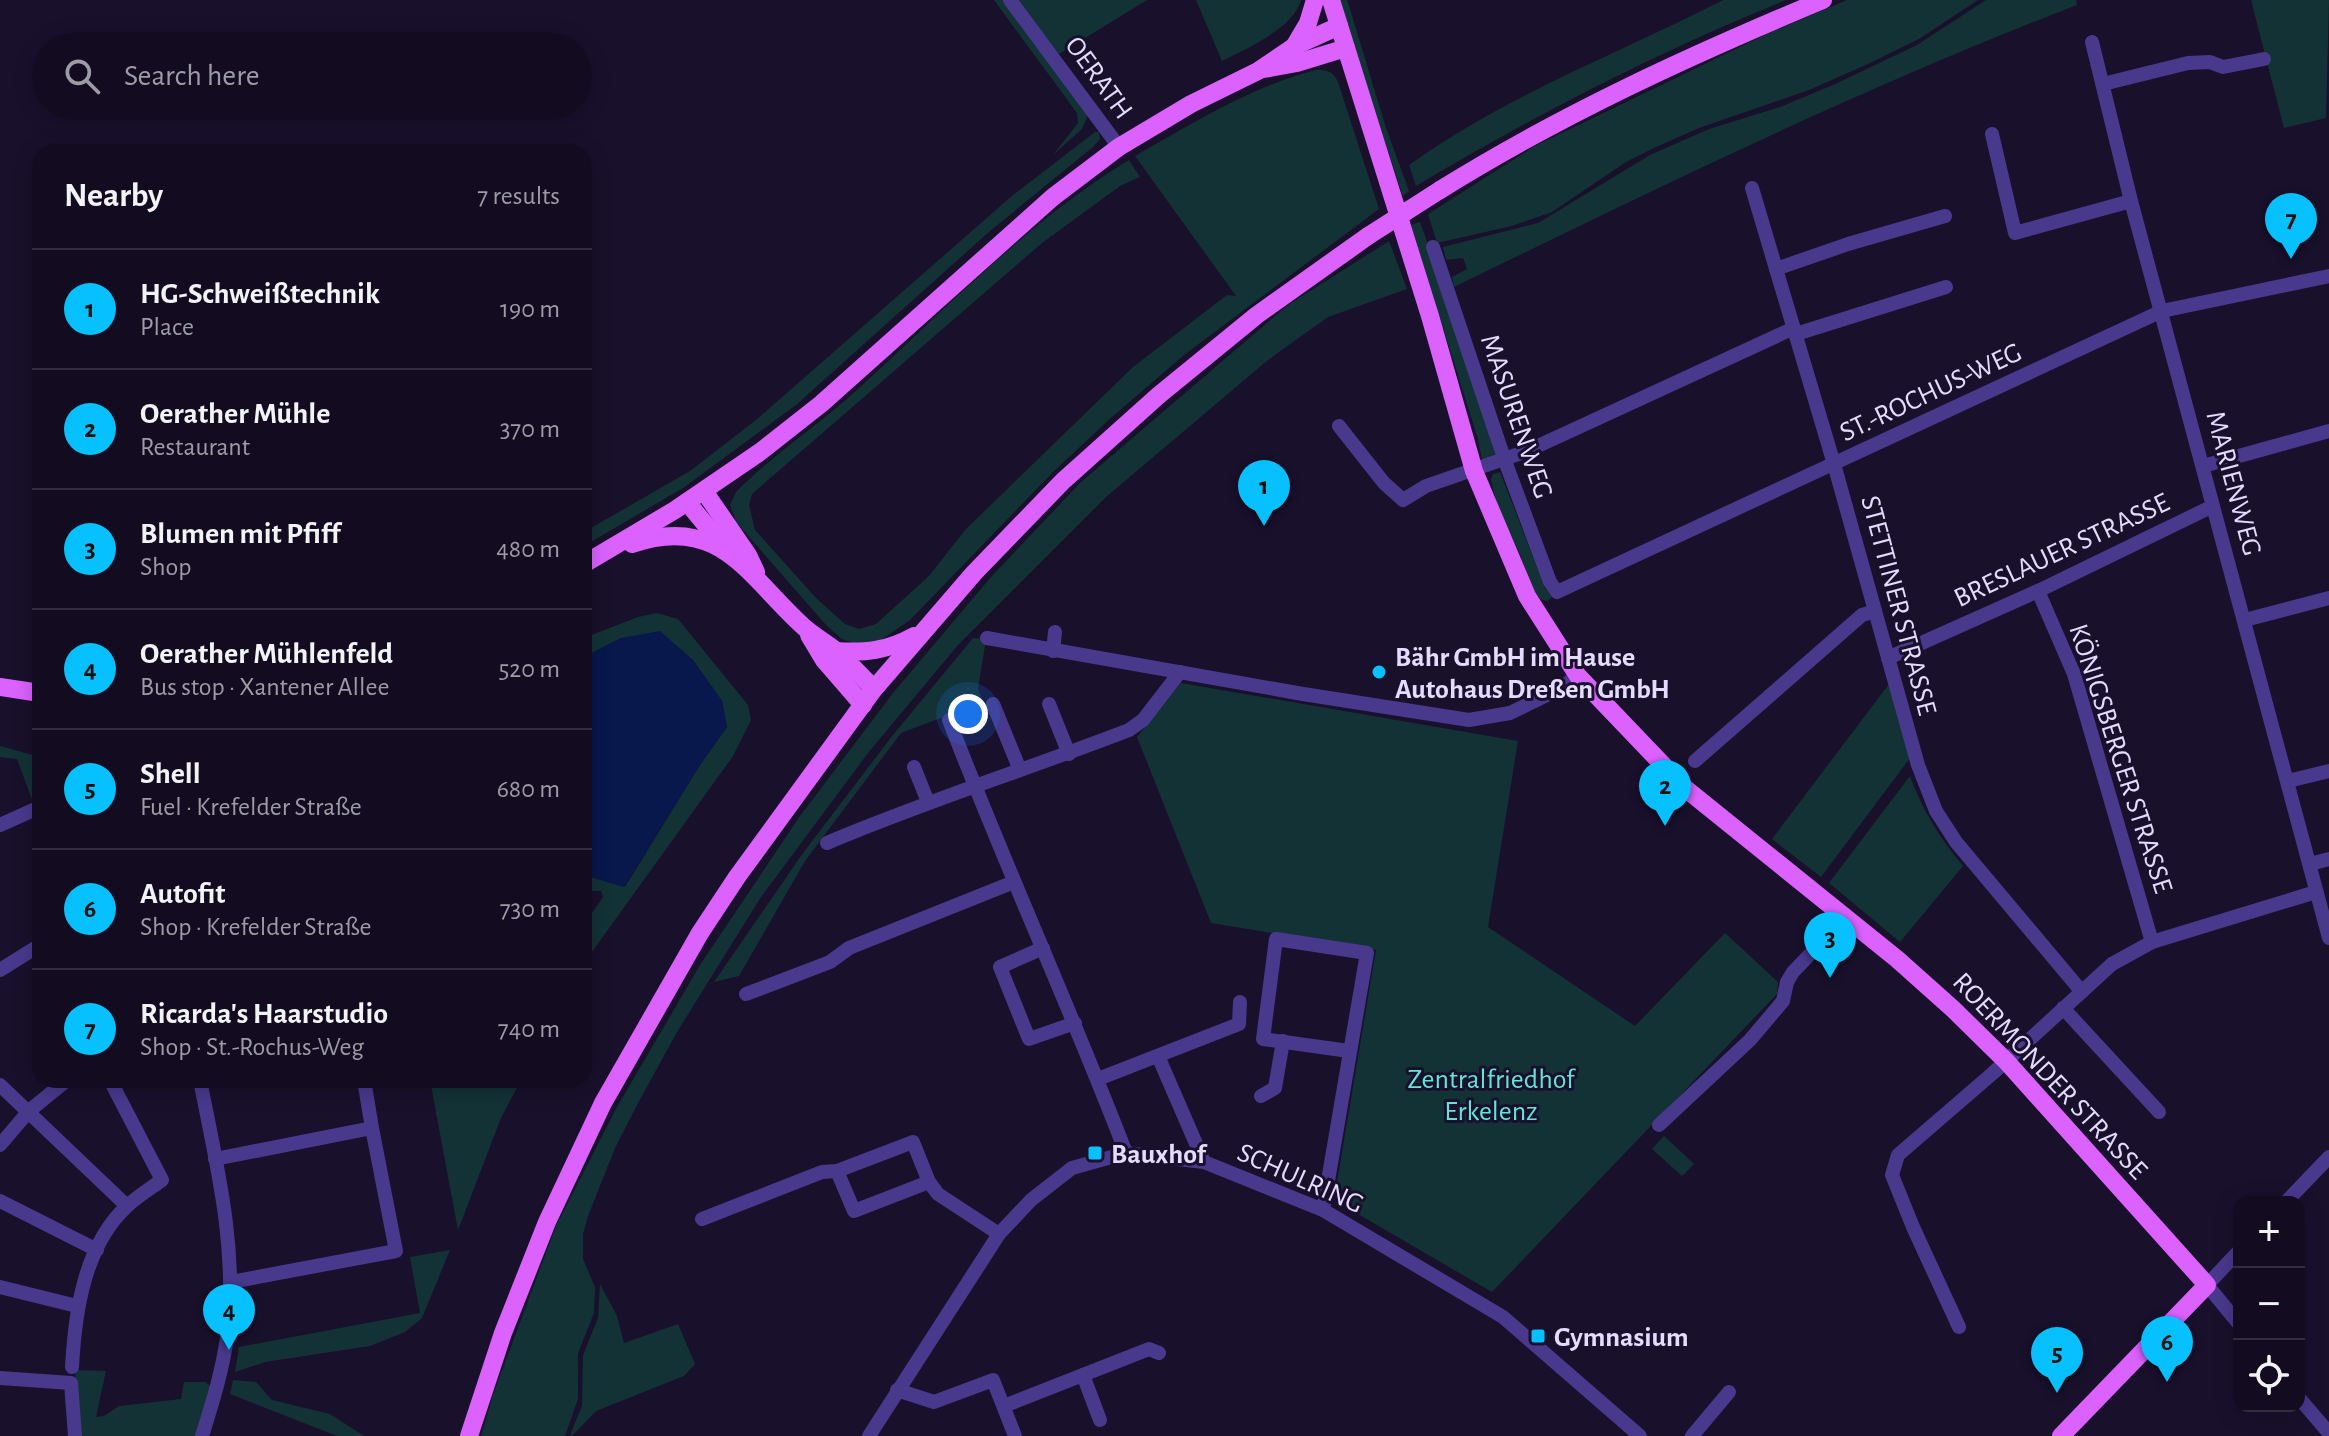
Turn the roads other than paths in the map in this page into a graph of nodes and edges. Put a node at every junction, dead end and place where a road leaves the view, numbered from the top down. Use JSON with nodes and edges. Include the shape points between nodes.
{"nodes":[{"id":1,"x":1010,"y":0,"type":"edge"},
{"id":2,"x":1315,"y":0,"type":"edge"},
{"id":3,"x":1331,"y":0,"type":"edge"},
{"id":4,"x":1823,"y":0,"type":"edge"},
{"id":5,"x":1339,"y":26,"type":"junction"},
{"id":6,"x":2092,"y":42,"type":"dead end"},
{"id":7,"x":1295,"y":46,"type":"junction"},
{"id":8,"x":1346,"y":48,"type":"junction"},
{"id":9,"x":2264,"y":59,"type":"dead end"},
{"id":10,"x":1258,"y":71,"type":"junction"},
{"id":11,"x":2103,"y":84,"type":"junction"},
{"id":12,"x":1992,"y":134,"type":"dead end"},
{"id":13,"x":1119,"y":147,"type":"junction"},
{"id":14,"x":1752,"y":188,"type":"dead end"},
{"id":15,"x":2131,"y":201,"type":"junction"},
{"id":16,"x":1945,"y":216,"type":"dead end"},
{"id":17,"x":1433,"y":247,"type":"dead end"},
{"id":18,"x":1776,"y":269,"type":"junction"},
{"id":19,"x":2329,"y":276,"type":"edge"},
{"id":20,"x":1946,"y":287,"type":"dead end"},
{"id":21,"x":2162,"y":311,"type":"junction"},
{"id":22,"x":1795,"y":331,"type":"junction"},
{"id":23,"x":1339,"y":426,"type":"dead end"},
{"id":24,"x":2329,"y":431,"type":"edge"},
{"id":25,"x":1505,"y":461,"type":"junction"},
{"id":26,"x":1834,"y":464,"type":"junction"},
{"id":27,"x":2203,"y":466,"type":"junction"},
{"id":28,"x":1474,"y":471,"type":"junction"},
{"id":29,"x":704,"y":491,"type":"junction"},
{"id":30,"x":687,"y":502,"type":"junction"},
{"id":31,"x":2213,"y":506,"type":"junction"},
{"id":32,"x":602,"y":555,"type":"junction"},
{"id":33,"x":732,"y":557,"type":"junction"},
{"id":34,"x":592,"y":560,"type":"edge"},
{"id":35,"x":759,"y":579,"type":"junction"},
{"id":36,"x":1564,"y":588,"type":"joint"},
{"id":37,"x":2038,"y":591,"type":"junction"},
{"id":38,"x":2329,"y":598,"type":"edge"},
{"id":39,"x":1875,"y":611,"type":"junction"},
{"id":40,"x":2245,"y":620,"type":"junction"},
{"id":41,"x":805,"y":628,"type":"junction"},
{"id":42,"x":924,"y":631,"type":"junction"},
{"id":43,"x":1055,"y":632,"type":"dead end"},
{"id":44,"x":987,"y":638,"type":"dead end"},
{"id":45,"x":835,"y":651,"type":"junction"},
{"id":46,"x":1053,"y":651,"type":"junction"},
{"id":47,"x":1888,"y":658,"type":"junction"},
{"id":48,"x":1180,"y":672,"type":"junction"},
{"id":49,"x":1578,"y":676,"type":"junction"},
{"id":50,"x":0,"y":677,"type":"edge"},
{"id":51,"x":32,"y":680,"type":"edge"},
{"id":52,"x":0,"y":687,"type":"edge"},
{"id":53,"x":874,"y":689,"type":"junction"},
{"id":54,"x":32,"y":692,"type":"edge"},
{"id":55,"x":993,"y":704,"type":"dead end"},
{"id":56,"x":1049,"y":704,"type":"dead end"},
{"id":57,"x":863,"y":705,"type":"junction"},
{"id":58,"x":949,"y":720,"type":"dead end"},
{"id":59,"x":1069,"y":754,"type":"junction"},
{"id":60,"x":1695,"y":761,"type":"dead end"},
{"id":61,"x":914,"y":767,"type":"dead end"},
{"id":62,"x":1020,"y":770,"type":"junction"},
{"id":63,"x":2329,"y":771,"type":"edge"},
{"id":64,"x":2288,"y":781,"type":"junction"},
{"id":65,"x":975,"y":787,"type":"junction"},
{"id":66,"x":928,"y":802,"type":"junction"},
{"id":67,"x":32,"y":811,"type":"edge"},
{"id":68,"x":0,"y":825,"type":"edge"},
{"id":69,"x":827,"y":843,"type":"dead end"},
{"id":70,"x":2329,"y":859,"type":"edge"},
{"id":71,"x":2310,"y":864,"type":"junction"},
{"id":72,"x":1014,"y":882,"type":"junction"},
{"id":73,"x":2316,"y":892,"type":"junction"},
{"id":74,"x":1846,"y":917,"type":"junction"},
{"id":75,"x":2329,"y":938,"type":"edge"},
{"id":76,"x":2152,"y":942,"type":"junction"},
{"id":77,"x":1043,"y":948,"type":"junction"},
{"id":78,"x":32,"y":950,"type":"edge"},
{"id":79,"x":0,"y":970,"type":"edge"},
{"id":80,"x":2082,"y":992,"type":"junction"},
{"id":81,"x":746,"y":994,"type":"dead end"},
{"id":82,"x":1240,"y":1002,"type":"dead end"},
{"id":83,"x":2063,"y":1008,"type":"junction"},
{"id":84,"x":1075,"y":1023,"type":"junction"},
{"id":85,"x":1283,"y":1041,"type":"junction"},
{"id":86,"x":1349,"y":1051,"type":"junction"},
{"id":87,"x":1158,"y":1056,"type":"junction"},
{"id":88,"x":2006,"y":1061,"type":"junction"},
{"id":89,"x":1098,"y":1079,"type":"junction"},
{"id":90,"x":0,"y":1085,"type":"edge"},
{"id":91,"x":57,"y":1088,"type":"edge"},
{"id":92,"x":114,"y":1088,"type":"edge"},
{"id":93,"x":202,"y":1088,"type":"edge"},
{"id":94,"x":365,"y":1088,"type":"edge"},
{"id":95,"x":1261,"y":1096,"type":"dead end"},
{"id":96,"x":29,"y":1111,"type":"junction"},
{"id":97,"x":2159,"y":1112,"type":"dead end"},
{"id":98,"x":1659,"y":1125,"type":"dead end"},
{"id":99,"x":372,"y":1128,"type":"junction"},
{"id":100,"x":0,"y":1145,"type":"edge"},
{"id":101,"x":1126,"y":1153,"type":"junction"},
{"id":102,"x":2329,"y":1157,"type":"edge"},
{"id":103,"x":215,"y":1159,"type":"junction"},
{"id":104,"x":1204,"y":1162,"type":"junction"},
{"id":105,"x":837,"y":1171,"type":"junction"},
{"id":106,"x":929,"y":1182,"type":"junction"},
{"id":107,"x":2292,"y":1196,"type":"edge"},
{"id":108,"x":0,"y":1201,"type":"edge"},
{"id":109,"x":127,"y":1206,"type":"junction"},
{"id":110,"x":1323,"y":1210,"type":"junction"},
{"id":111,"x":702,"y":1219,"type":"dead end"},
{"id":112,"x":999,"y":1234,"type":"junction"},
{"id":113,"x":97,"y":1250,"type":"junction"},
{"id":114,"x":2233,"y":1257,"type":"edge"},
{"id":115,"x":231,"y":1282,"type":"junction"},
{"id":116,"x":2207,"y":1285,"type":"junction"},
{"id":117,"x":0,"y":1287,"type":"edge"},
{"id":118,"x":77,"y":1306,"type":"junction"},
{"id":119,"x":2233,"y":1317,"type":"edge"},
{"id":120,"x":1959,"y":1327,"type":"dead end"},
{"id":121,"x":1159,"y":1353,"type":"dead end"},
{"id":122,"x":72,"y":1367,"type":"dead end"},
{"id":123,"x":1083,"y":1375,"type":"junction"},
{"id":124,"x":0,"y":1378,"type":"edge"},
{"id":125,"x":897,"y":1390,"type":"junction"},
{"id":126,"x":1729,"y":1392,"type":"dead end"},
{"id":127,"x":2305,"y":1405,"type":"edge"},
{"id":128,"x":1004,"y":1406,"type":"junction"},
{"id":129,"x":1100,"y":1420,"type":"dead end"},
{"id":130,"x":2329,"y":1433,"type":"edge"},
{"id":131,"x":62,"y":1436,"type":"edge"},
{"id":132,"x":75,"y":1436,"type":"edge"},
{"id":133,"x":202,"y":1436,"type":"edge"},
{"id":134,"x":469,"y":1436,"type":"edge"},
{"id":135,"x":869,"y":1436,"type":"edge"},
{"id":136,"x":1015,"y":1436,"type":"edge"},
{"id":137,"x":1640,"y":1436,"type":"edge"},
{"id":138,"x":1692,"y":1436,"type":"edge"},
{"id":139,"x":2061,"y":1436,"type":"edge"}],
"edges":[{"from":1,"to":13,"type":"street","name":"OERATH"},
{"from":2,"to":7,"type":"main road"},
{"from":3,"to":5,"type":"main road","name":"ROERMONDER STRASSE"},
{"from":4,"to":42,"type":"main road","bridge":true,"via":[[1569,115],[1368,236],[1257,315],[1148,404],[1063,481]]},
{"from":5,"to":7,"type":"main road"},
{"from":5,"to":8,"type":"main road","name":"ROERMONDER STRASSE"},
{"from":6,"to":11,"type":"street","name":"MARIENWEG"},
{"from":7,"to":10,"type":"main road"},
{"from":8,"to":10,"type":"main road"},
{"from":8,"to":28,"type":"main road","name":"ROERMONDER STRASSE"},
{"from":9,"to":11,"type":"street","via":[[2223,67],[2188,63]]},
{"from":10,"to":13,"type":"main road"},
{"from":11,"to":15,"type":"street","name":"MARIENWEG"},
{"from":12,"to":15,"type":"street","via":[[2015,233]]},
{"from":13,"to":29,"type":"main road","via":[[999,243],[821,404]]},
{"from":14,"to":18,"type":"street","name":"STETTINER STRASSE"},
{"from":15,"to":21,"type":"street","name":"MARIENWEG"},
{"from":16,"to":18,"type":"street"},
{"from":17,"to":25,"type":"street","name":"MASURENWEG"},
{"from":18,"to":22,"type":"street","name":"STETTINER STRASSE"},
{"from":19,"to":21,"type":"street","name":"ST.-ROCHUS-WEG"},
{"from":20,"to":22,"type":"street"},
{"from":21,"to":26,"type":"street","name":"ST.-ROCHUS-WEG"},
{"from":21,"to":27,"type":"street","name":"MARIENWEG"},
{"from":22,"to":25,"type":"street"},
{"from":22,"to":26,"type":"street","name":"STETTINER STRASSE"},
{"from":23,"to":28,"type":"street","via":[[1403,500],[1426,486]]},
{"from":24,"to":27,"type":"street"},
{"from":25,"to":28,"type":"street"},
{"from":25,"to":36,"type":"street","name":"MASURENWEG","via":[[1550,582],[1557,592]]},
{"from":26,"to":36,"type":"street","name":"ST.-ROCHUS-WEG"},
{"from":26,"to":39,"type":"street","name":"STETTINER STRASSE"},
{"from":27,"to":31,"type":"street","name":"MARIENWEG"},
{"from":28,"to":49,"type":"main road","name":"ROERMONDER STRASSE","via":[[1527,596]]},
{"from":29,"to":30,"type":"main road"},
{"from":29,"to":35,"type":"main road"},
{"from":30,"to":32,"type":"main road"},
{"from":30,"to":33,"type":"main road"},
{"from":31,"to":37,"type":"street","name":"BRESLAUER STRASSE"},
{"from":31,"to":40,"type":"street","name":"MARIENWEG"},
{"from":32,"to":33,"type":"main road","via":[[647,539],[683,535],[711,543]]},
{"from":32,"to":34,"type":"main road"},
{"from":33,"to":35,"type":"main road"},
{"from":35,"to":41,"type":"main road"},
{"from":37,"to":47,"type":"street","name":"BRESLAUER STRASSE"},
{"from":37,"to":76,"type":"street","name":"KÖNIGSBERGER STRASSE","via":[[2074,674]]},
{"from":38,"to":40,"type":"street"},
{"from":39,"to":47,"type":"street","name":"STETTINER STRASSE"},
{"from":39,"to":60,"type":"street","via":[[1862,615]]},
{"from":40,"to":64,"type":"street","name":"MARIENWEG"},
{"from":41,"to":45,"type":"main road"},
{"from":41,"to":57,"type":"main road","via":[[824,660]]},
{"from":42,"to":45,"type":"main road","via":[[878,651]]},
{"from":42,"to":53,"type":"main road"},
{"from":43,"to":46,"type":"street"},
{"from":44,"to":46,"type":"street"},
{"from":45,"to":53,"type":"main road"},
{"from":46,"to":48,"type":"street"},
{"from":47,"to":80,"type":"street","name":"STETTINER STRASSE","via":[[1936,811]]},
{"from":48,"to":49,"type":"street","via":[[1469,720],[1510,713]]},
{"from":48,"to":59,"type":"street","via":[[1143,720]]},
{"from":49,"to":74,"type":"main road","name":"ROERMONDER STRASSE","via":[[1686,789]]},
{"from":50,"to":51,"type":"main road"},
{"from":52,"to":54,"type":"main road"},
{"from":53,"to":57,"type":"main road"},
{"from":55,"to":62,"type":"street"},
{"from":56,"to":59,"type":"street"},
{"from":57,"to":134,"type":"main road","via":[[700,933],[603,1103],[547,1222]]},
{"from":58,"to":65,"type":"street"},
{"from":59,"to":62,"type":"street"},
{"from":61,"to":66,"type":"street"},
{"from":62,"to":65,"type":"street"},
{"from":63,"to":64,"type":"street"},
{"from":64,"to":71,"type":"street","name":"MARIENWEG"},
{"from":65,"to":66,"type":"street"},
{"from":65,"to":72,"type":"street"},
{"from":66,"to":69,"type":"street"},
{"from":67,"to":68,"type":"street"},
{"from":70,"to":71,"type":"street"},
{"from":71,"to":73,"type":"street","name":"MARIENWEG"},
{"from":72,"to":77,"type":"street"},
{"from":72,"to":81,"type":"street"},
{"from":73,"to":75,"type":"street","name":"MARIENWEG"},
{"from":73,"to":76,"type":"street"},
{"from":74,"to":88,"type":"main road","name":"ROERMONDER STRASSE"},
{"from":74,"to":98,"type":"street","via":[[1793,972],[1783,1001],[1750,1040]]},
{"from":76,"to":80,"type":"street","via":[[2112,964]]},
{"from":77,"to":84,"type":"street"},
{"from":77,"to":84,"type":"street","via":[[1000,967],[1029,1039]]},
{"from":78,"to":79,"type":"street"},
{"from":80,"to":83,"type":"street"},
{"from":82,"to":87,"type":"street","via":[[1239,1024]]},
{"from":83,"to":88,"type":"street"},
{"from":83,"to":97,"type":"street"},
{"from":84,"to":89,"type":"street"},
{"from":85,"to":86,"type":"street"},
{"from":85,"to":86,"type":"street","via":[[1263,1039],[1276,939],[1367,953]]},
{"from":85,"to":95,"type":"street","via":[[1275,1088]]},
{"from":86,"to":110,"type":"street"},
{"from":87,"to":89,"type":"street"},
{"from":87,"to":104,"type":"street"},
{"from":88,"to":116,"type":"main road","name":"ROERMONDER STRASSE"},
{"from":88,"to":120,"type":"street","via":[[1898,1155],[1892,1175]]},
{"from":89,"to":101,"type":"street"},
{"from":90,"to":96,"type":"street"},
{"from":91,"to":96,"type":"street"},
{"from":92,"to":109,"type":"street","via":[[162,1180]]},
{"from":93,"to":103,"type":"street"},
{"from":94,"to":99,"type":"street"},
{"from":96,"to":100,"type":"street"},
{"from":96,"to":109,"type":"street"},
{"from":99,"to":103,"type":"street"},
{"from":99,"to":115,"type":"street","via":[[396,1251]]},
{"from":101,"to":104,"type":"street","name":"SCHULRING"},
{"from":101,"to":112,"type":"street","name":"SCHULRING","via":[[1072,1168]]},
{"from":102,"to":107,"type":"street"},
{"from":103,"to":115,"type":"street"},
{"from":104,"to":110,"type":"street","name":"SCHULRING"},
{"from":105,"to":106,"type":"street","via":[[854,1211]]},
{"from":105,"to":106,"type":"street","via":[[913,1142]]},
{"from":105,"to":111,"type":"street","via":[[822,1172]]},
{"from":106,"to":112,"type":"street","via":[[948,1202]]},
{"from":108,"to":113,"type":"street"},
{"from":109,"to":113,"type":"street"},
{"from":110,"to":137,"type":"street","name":"SCHULRING","via":[[1503,1317]]},
{"from":112,"to":125,"type":"street","name":"SCHULRING"},
{"from":113,"to":118,"type":"street"},
{"from":114,"to":116,"type":"street"},
{"from":115,"to":133,"type":"street","via":[[221,1376]]},
{"from":116,"to":119,"type":"street","name":"ROERMONDER STRASSE"},
{"from":116,"to":139,"type":"main road"},
{"from":117,"to":118,"type":"street"},
{"from":118,"to":122,"type":"street"},
{"from":121,"to":123,"type":"street","via":[[1149,1349]]},
{"from":123,"to":128,"type":"street"},
{"from":123,"to":129,"type":"street"},
{"from":124,"to":132,"type":"street","via":[[71,1383]]},
{"from":125,"to":128,"type":"street","via":[[934,1402],[993,1380]]},
{"from":125,"to":135,"type":"street","name":"SCHULRING"},
{"from":126,"to":138,"type":"street"},
{"from":127,"to":130,"type":"street"},
{"from":128,"to":136,"type":"street"},
{"from":131,"to":132,"type":"street"}]}
